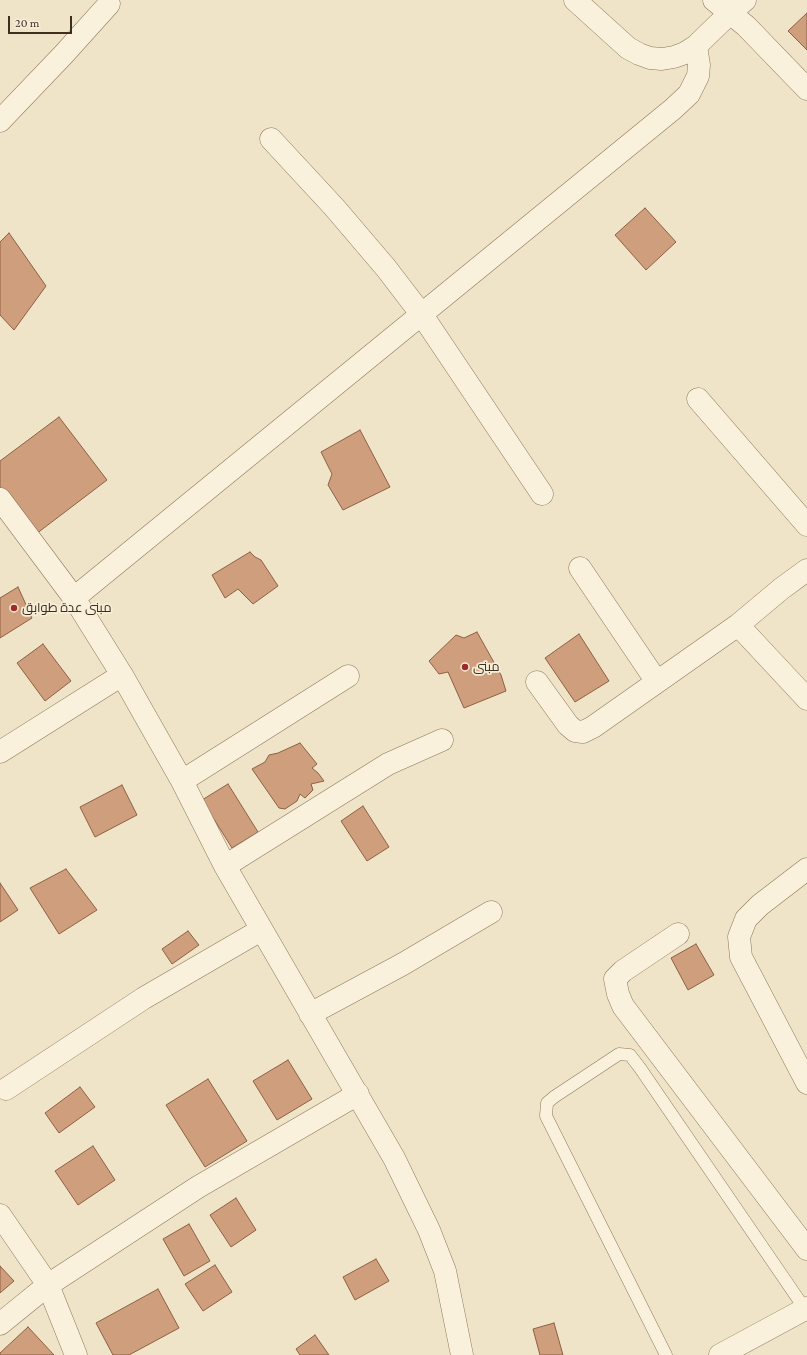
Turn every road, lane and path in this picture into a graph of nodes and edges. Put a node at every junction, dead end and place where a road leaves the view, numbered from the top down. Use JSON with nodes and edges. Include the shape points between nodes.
{"nodes":[{"id":1,"x":575,"y":0,"type":"edge"},
{"id":2,"x":109,"y":4,"type":"dead end"},
{"id":3,"x":730,"y":4,"type":"edge"},
{"id":4,"x":696,"y":46,"type":"junction"},
{"id":5,"x":807,"y":89,"type":"edge"},
{"id":6,"x":0,"y":121,"type":"edge"},
{"id":7,"x":271,"y":139,"type":"dead end"},
{"id":8,"x":422,"y":315,"type":"junction"},
{"id":9,"x":698,"y":399,"type":"dead end"},
{"id":10,"x":542,"y":494,"type":"dead end"},
{"id":11,"x":0,"y":499,"type":"edge"},
{"id":12,"x":807,"y":524,"type":"edge"},
{"id":13,"x":580,"y":568,"type":"dead end"},
{"id":14,"x":807,"y":570,"type":"edge"},
{"id":15,"x":74,"y":598,"type":"junction"},
{"id":16,"x":738,"y":625,"type":"junction"},
{"id":17,"x":122,"y":675,"type":"junction"},
{"id":18,"x":348,"y":676,"type":"dead end"},
{"id":19,"x":537,"y":682,"type":"dead end"},
{"id":20,"x":658,"y":682,"type":"junction"},
{"id":21,"x":807,"y":699,"type":"edge"},
{"id":22,"x":442,"y":740,"type":"dead end"},
{"id":23,"x":0,"y":752,"type":"edge"},
{"id":24,"x":182,"y":781,"type":"junction"},
{"id":25,"x":225,"y":866,"type":"junction"},
{"id":26,"x":807,"y":869,"type":"edge"},
{"id":27,"x":491,"y":912,"type":"dead end"},
{"id":28,"x":261,"y":930,"type":"junction"},
{"id":29,"x":678,"y":934,"type":"dead end"},
{"id":30,"x":310,"y":1014,"type":"junction"},
{"id":31,"x":807,"y":1083,"type":"edge"},
{"id":32,"x":6,"y":1089,"type":"dead end"},
{"id":33,"x":358,"y":1094,"type":"junction"},
{"id":34,"x":0,"y":1215,"type":"edge"},
{"id":35,"x":807,"y":1249,"type":"edge"},
{"id":36,"x":48,"y":1285,"type":"junction"},
{"id":37,"x":806,"y":1308,"type":"edge"},
{"id":38,"x":0,"y":1324,"type":"edge"},
{"id":39,"x":76,"y":1355,"type":"edge"},
{"id":40,"x":462,"y":1355,"type":"edge"},
{"id":41,"x":666,"y":1355,"type":"edge"},
{"id":42,"x":720,"y":1355,"type":"edge"}],
"edges":[{"from":1,"to":4,"type":"street","via":[[628,48],[639,54],[650,58],[674,58]]},
{"from":2,"to":6,"type":"street"},
{"from":3,"to":4,"type":"street"},
{"from":3,"to":5,"type":"street","via":[[746,26]]},
{"from":4,"to":8,"type":"street","via":[[698,76],[689,94],[682,101]]},
{"from":7,"to":8,"type":"street","via":[[334,207]]},
{"from":8,"to":10,"type":"street"},
{"from":8,"to":15,"type":"street"},
{"from":9,"to":12,"type":"street"},
{"from":11,"to":15,"type":"street"},
{"from":13,"to":20,"type":"street"},
{"from":14,"to":16,"type":"street"},
{"from":15,"to":17,"type":"street"},
{"from":16,"to":20,"type":"street"},
{"from":16,"to":21,"type":"street"},
{"from":17,"to":23,"type":"street"},
{"from":17,"to":24,"type":"street"},
{"from":18,"to":24,"type":"street"},
{"from":19,"to":20,"type":"street","via":[[568,725],[574,731],[583,732]]},
{"from":22,"to":25,"type":"street","via":[[388,764]]},
{"from":24,"to":25,"type":"street"},
{"from":25,"to":28,"type":"street"},
{"from":26,"to":31,"type":"street","via":[[746,919],[739,938],[741,957]]},
{"from":27,"to":30,"type":"street","via":[[403,964]]},
{"from":28,"to":30,"type":"street"},
{"from":28,"to":32,"type":"street","via":[[144,998]]},
{"from":29,"to":35,"type":"street","via":[[623,971],[615,979],[618,994],[623,1006]]},
{"from":30,"to":33,"type":"street"},
{"from":33,"to":36,"type":"street","via":[[198,1187]]},
{"from":33,"to":40,"type":"street","via":[[394,1158],[429,1230],[444,1271]]},
{"from":34,"to":36,"type":"street"},
{"from":36,"to":38,"type":"street"},
{"from":36,"to":39,"type":"street"},
{"from":37,"to":41,"type":"lane","via":[[640,1068],[630,1056],[619,1054],[554,1096],[547,1103],[546,1116]]},
{"from":37,"to":42,"type":"street"}]}
